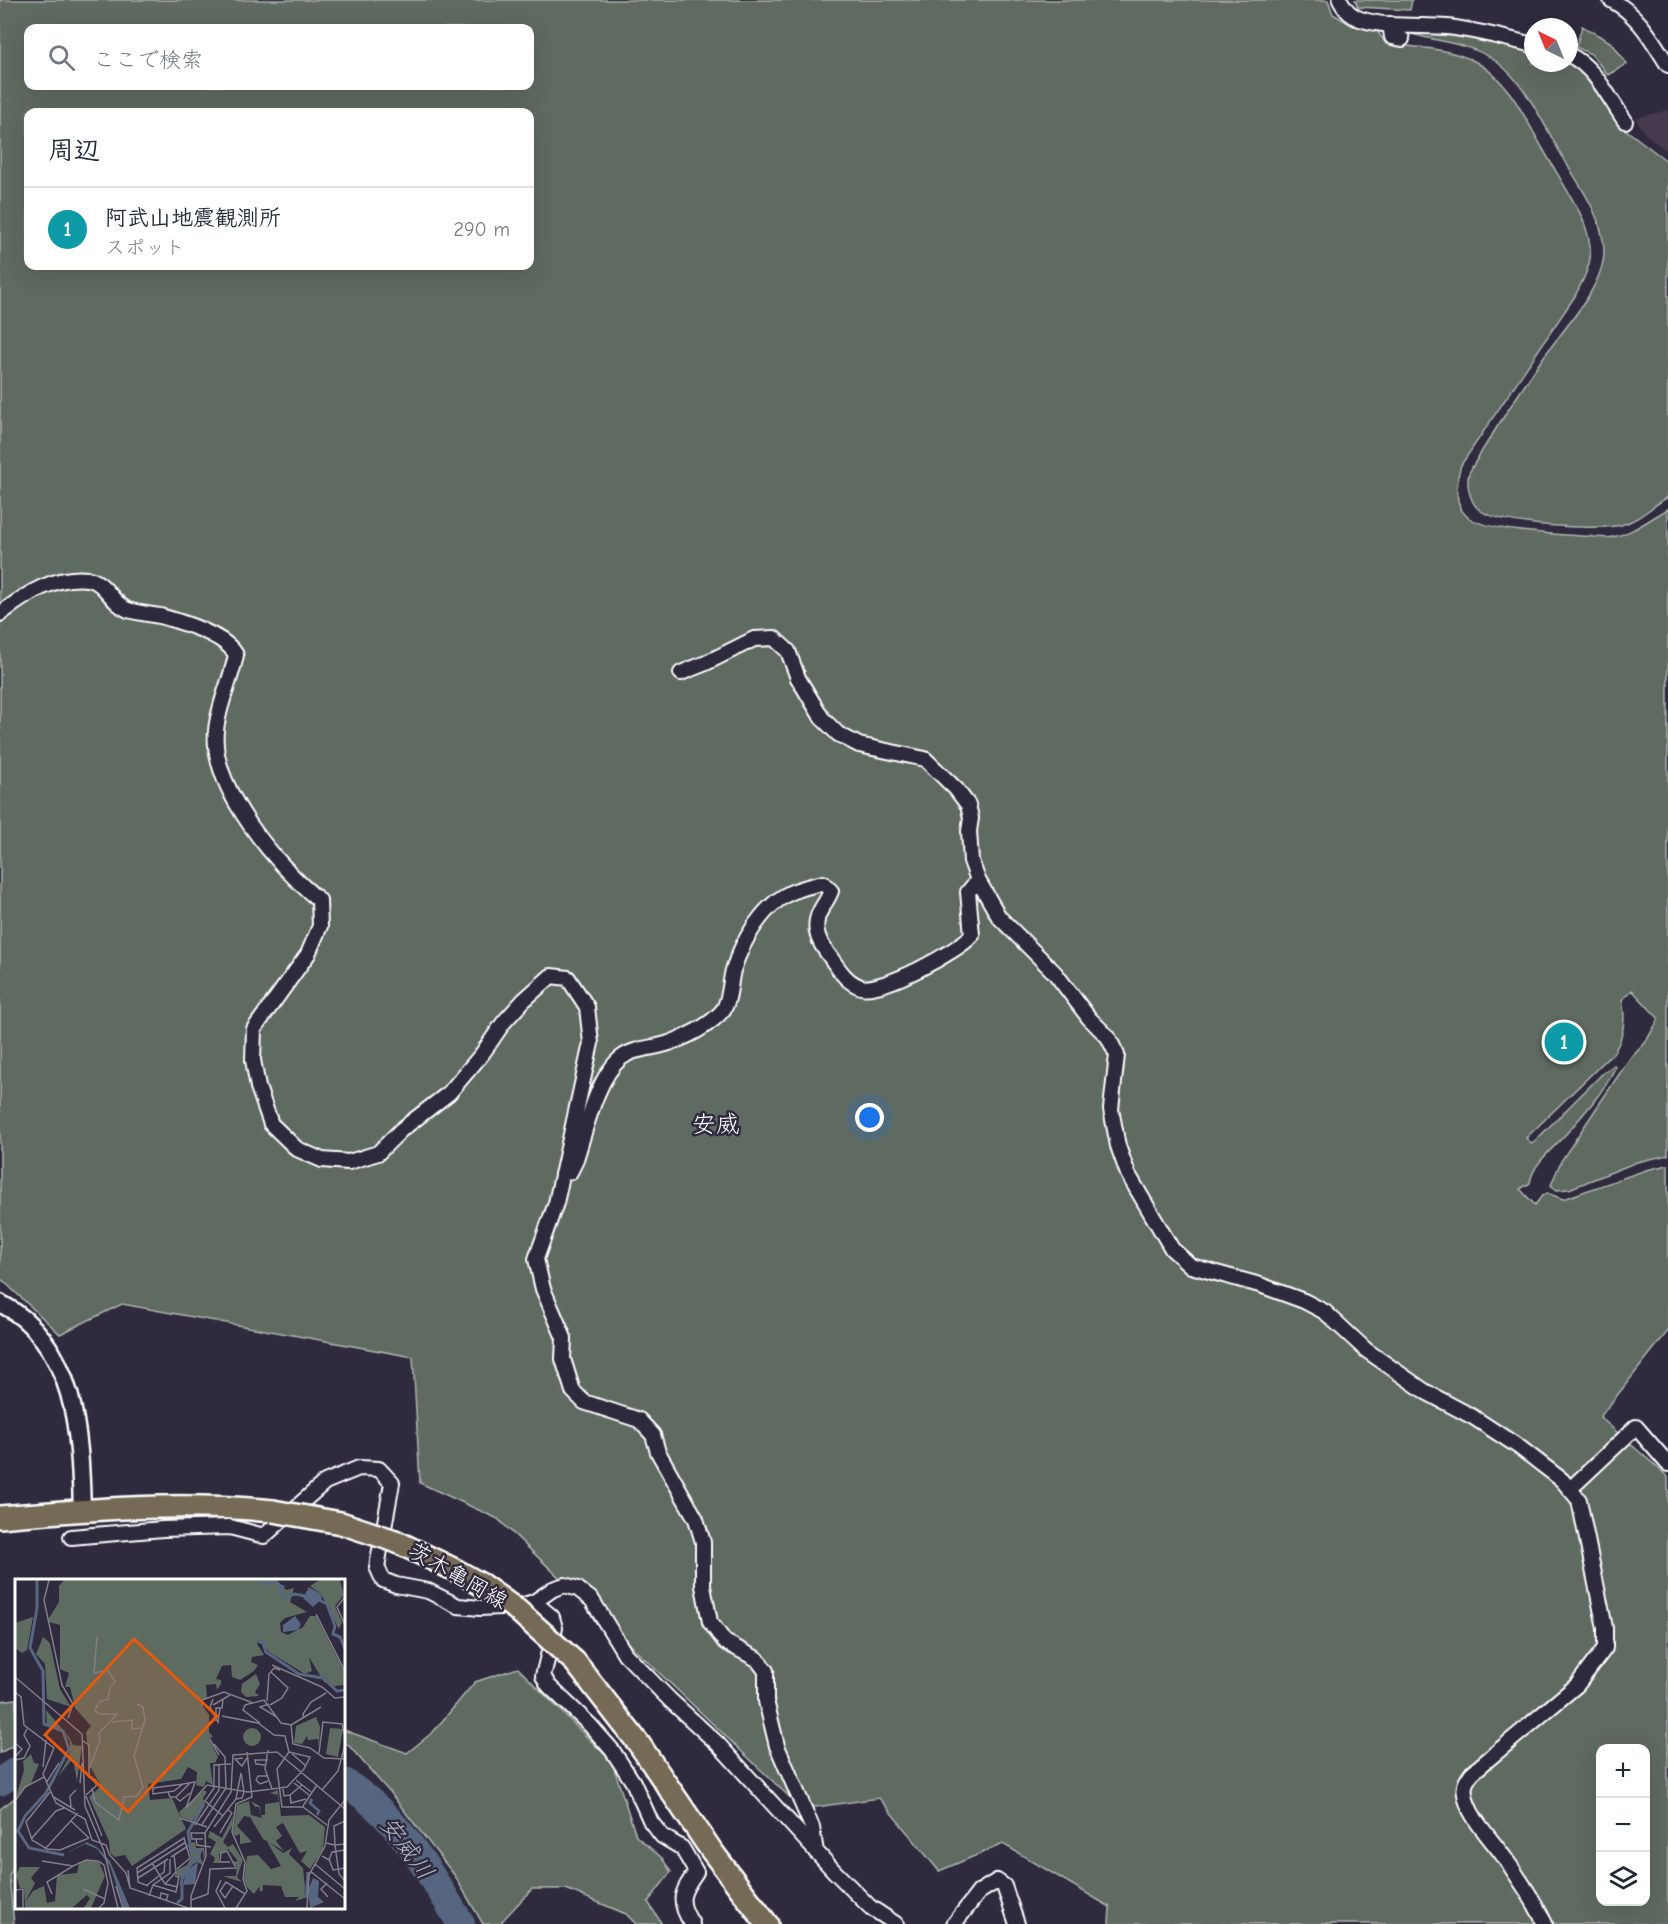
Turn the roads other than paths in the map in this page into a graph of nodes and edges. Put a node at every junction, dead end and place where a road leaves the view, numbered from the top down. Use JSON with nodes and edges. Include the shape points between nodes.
{"nodes":[{"id":1,"x":1341,"y":0,"type":"edge"},
{"id":2,"x":1611,"y":0,"type":"edge"},
{"id":3,"x":1390,"y":24,"type":"junction"},
{"id":4,"x":1402,"y":39,"type":"dead end"},
{"id":5,"x":1524,"y":43,"type":"edge"},
{"id":6,"x":1578,"y":60,"type":"edge"},
{"id":7,"x":1668,"y":65,"type":"edge"},
{"id":8,"x":1626,"y":121,"type":"dead end"},
{"id":9,"x":0,"y":614,"type":"edge"},
{"id":10,"x":681,"y":673,"type":"dead end"},
{"id":11,"x":978,"y":880,"type":"junction"},
{"id":12,"x":562,"y":1174,"type":"junction"},
{"id":13,"x":0,"y":1303,"type":"edge"},
{"id":14,"x":1668,"y":1464,"type":"edge"},
{"id":15,"x":1570,"y":1489,"type":"junction"},
{"id":16,"x":82,"y":1511,"type":"junction"},
{"id":17,"x":0,"y":1517,"type":"edge"},
{"id":18,"x":71,"y":1537,"type":"dead end"},
{"id":19,"x":534,"y":1602,"type":"junction"},
{"id":20,"x":816,"y":1852,"type":"junction"},
{"id":21,"x":693,"y":1924,"type":"edge"},
{"id":22,"x":767,"y":1924,"type":"edge"},
{"id":23,"x":896,"y":1924,"type":"edge"},
{"id":24,"x":954,"y":1924,"type":"edge"},
{"id":25,"x":1017,"y":1924,"type":"edge"},
{"id":26,"x":1545,"y":1924,"type":"edge"}],
"edges":[{"from":1,"to":3,"type":"street","via":[[1346,10],[1358,18]]},
{"from":2,"to":7,"type":"street","via":[[1638,21]]},
{"from":3,"to":4,"type":"street","via":[[1392,37]]},
{"from":3,"to":5,"type":"street","via":[[1449,28]]},
{"from":6,"to":8,"type":"street","via":[[1587,66]]},
{"from":9,"to":12,"type":"street","via":[[36,590],[63,581],[88,579],[97,582],[126,609],[162,617],[220,639],[237,655],[216,732],[219,761],[228,788],[269,851],[319,900],[320,926],[308,954],[254,1029],[253,1060],[271,1124],[297,1149],[322,1160],[349,1162],[378,1153],[449,1093],[524,1000],[551,976],[568,978],[587,1007],[591,1043]]},
{"from":10,"to":11,"type":"street","via":[[754,639],[774,638],[788,651],[798,678],[822,718],[838,734],[859,745],[925,759],[956,789],[968,805],[971,861]]},
{"from":11,"to":12,"type":"street","via":[[969,892],[972,934],[965,943],[898,978],[871,987],[861,987],[844,976],[819,941],[816,928],[831,891],[828,886],[823,883],[808,887],[777,900],[739,952],[724,1008],[691,1033],[621,1058],[610,1071],[575,1162],[570,1172]]},
{"from":11,"to":15,"type":"street","via":[[999,917],[1055,973],[1108,1036],[1118,1055],[1111,1109],[1118,1146],[1128,1174],[1172,1249],[1191,1266],[1260,1285],[1325,1312],[1366,1350],[1426,1392],[1519,1447]]},
{"from":12,"to":20,"type":"street","via":[[536,1259],[543,1289],[564,1338],[562,1359],[573,1391],[584,1402],[639,1420],[653,1435],[658,1452],[696,1519],[703,1542],[703,1586],[710,1622],[725,1642],[758,1659],[766,1671],[766,1701],[777,1746],[812,1827]]},
{"from":13,"to":16,"type":"street","via":[[26,1322],[46,1344],[65,1377],[81,1459]]},
{"from":14,"to":15,"type":"street","via":[[1636,1427]]},
{"from":15,"to":26,"type":"street","via":[[1579,1500],[1605,1628],[1605,1648],[1577,1685],[1472,1773],[1464,1785],[1474,1817]]},
{"from":16,"to":17,"type":"main road","name":"茨木亀岡線"},
{"from":16,"to":22,"type":"main road","name":"茨木亀岡線","bridge":true,"via":[[197,1506],[273,1511],[348,1525],[395,1541],[482,1585],[517,1610],[575,1662],[639,1744]]},
{"from":18,"to":19,"type":"street","via":[[230,1527],[264,1536],[325,1482],[359,1468],[379,1469],[392,1483],[377,1567],[383,1580],[428,1591],[458,1606],[520,1606]]},
{"from":19,"to":20,"type":"street","via":[[565,1585],[592,1600],[625,1654],[718,1744]]},
{"from":19,"to":21,"type":"street","via":[[552,1617],[555,1628],[543,1676],[549,1686],[612,1750],[633,1782],[651,1822],[662,1836],[682,1848],[696,1872],[683,1891],[683,1910]]},
{"from":20,"to":23,"type":"street","via":[[870,1906]]},
{"from":24,"to":25,"type":"street","via":[[980,1892],[997,1881],[1004,1886]]}]}
